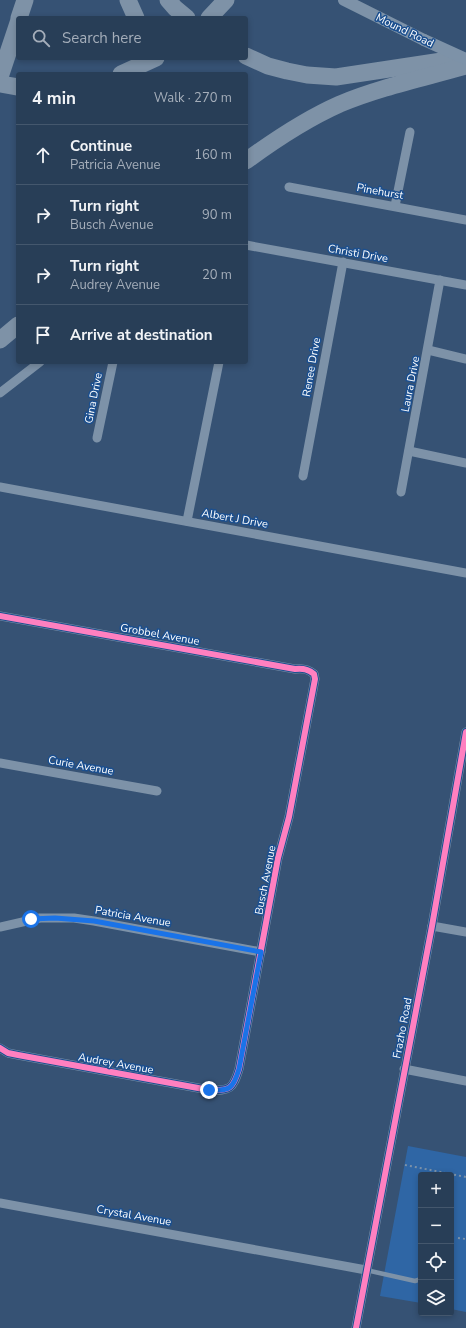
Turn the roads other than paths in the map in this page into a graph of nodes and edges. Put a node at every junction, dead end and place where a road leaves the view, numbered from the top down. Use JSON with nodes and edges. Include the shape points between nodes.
{"nodes":[{"id":1,"x":25,"y":0,"type":"edge"},
{"id":2,"x":168,"y":0,"type":"edge"},
{"id":3,"x":226,"y":0,"type":"edge"},
{"id":4,"x":344,"y":0,"type":"edge"},
{"id":5,"x":20,"y":16,"type":"edge"},
{"id":6,"x":185,"y":16,"type":"edge"},
{"id":7,"x":211,"y":16,"type":"edge"},
{"id":8,"x":16,"y":29,"type":"edge"},
{"id":9,"x":248,"y":57,"type":"edge"},
{"id":10,"x":466,"y":58,"type":"edge"},
{"id":11,"x":146,"y":60,"type":"edge"},
{"id":12,"x":152,"y":60,"type":"edge"},
{"id":13,"x":466,"y":66,"type":"edge"},
{"id":14,"x":125,"y":72,"type":"edge"},
{"id":15,"x":148,"y":72,"type":"edge"},
{"id":16,"x":0,"y":77,"type":"edge"},
{"id":17,"x":0,"y":84,"type":"edge"},
{"id":18,"x":16,"y":87,"type":"edge"},
{"id":19,"x":410,"y":132,"type":"dead end"},
{"id":20,"x":248,"y":160,"type":"edge"},
{"id":21,"x":289,"y":187,"type":"dead end"},
{"id":22,"x":395,"y":206,"type":"junction"},
{"id":23,"x":466,"y":220,"type":"edge"},
{"id":24,"x":248,"y":245,"type":"edge"},
{"id":25,"x":343,"y":262,"type":"junction"},
{"id":26,"x":440,"y":280,"type":"junction"},
{"id":27,"x":466,"y":284,"type":"edge"},
{"id":28,"x":16,"y":327,"type":"edge"},
{"id":29,"x":0,"y":340,"type":"edge"},
{"id":30,"x":428,"y":350,"type":"junction"},
{"id":31,"x":466,"y":359,"type":"edge"},
{"id":32,"x":37,"y":364,"type":"edge"},
{"id":33,"x":113,"y":364,"type":"edge"},
{"id":34,"x":219,"y":364,"type":"edge"},
{"id":35,"x":0,"y":393,"type":"edge"},
{"id":36,"x":98,"y":438,"type":"dead end"},
{"id":37,"x":409,"y":452,"type":"junction"},
{"id":38,"x":466,"y":463,"type":"edge"},
{"id":39,"x":303,"y":476,"type":"dead end"},
{"id":40,"x":0,"y":487,"type":"edge"},
{"id":41,"x":401,"y":492,"type":"dead end"},
{"id":42,"x":188,"y":521,"type":"junction"},
{"id":43,"x":466,"y":573,"type":"edge"},
{"id":44,"x":0,"y":616,"type":"edge"},
{"id":45,"x":314,"y":674,"type":"joint"},
{"id":46,"x":466,"y":732,"type":"edge"},
{"id":47,"x":0,"y":763,"type":"edge"},
{"id":48,"x":157,"y":791,"type":"dead end"},
{"id":49,"x":432,"y":926,"type":"junction"},
{"id":50,"x":0,"y":927,"type":"edge"},
{"id":51,"x":466,"y":932,"type":"edge"},
{"id":52,"x":261,"y":952,"type":"junction"},
{"id":53,"x":0,"y":1048,"type":"edge"},
{"id":54,"x":404,"y":1070,"type":"junction"},
{"id":55,"x":466,"y":1081,"type":"edge"},
{"id":56,"x":230,"y":1088,"type":"joint"},
{"id":57,"x":0,"y":1203,"type":"edge"},
{"id":58,"x":366,"y":1270,"type":"junction"},
{"id":59,"x":418,"y":1280,"type":"edge"},
{"id":60,"x":356,"y":1328,"type":"edge"}],
"edges":[{"from":1,"to":5,"type":"highway"},
{"from":2,"to":6,"type":"highway"},
{"from":3,"to":7,"type":"highway"},
{"from":4,"to":10,"type":"street","name":"Mound Road","bridge":true},
{"from":8,"to":16,"type":"highway"},
{"from":9,"to":10,"type":"highway","via":[[286,71],[336,77]]},
{"from":11,"to":15,"type":"highway"},
{"from":12,"to":14,"type":"highway","bridge":true},
{"from":13,"to":20,"type":"highway","via":[[371,93],[340,105],[274,140]]},
{"from":17,"to":18,"type":"highway"},
{"from":19,"to":22,"type":"street"},
{"from":21,"to":22,"type":"street","name":"Pinehurst"},
{"from":22,"to":23,"type":"street","name":"Pinehurst"},
{"from":24,"to":25,"type":"street","name":"Christi Drive"},
{"from":25,"to":26,"type":"street","name":"Christi Drive"},
{"from":25,"to":39,"type":"street","name":"Renee Drive"},
{"from":26,"to":27,"type":"street","name":"Christi Drive"},
{"from":26,"to":30,"type":"street","name":"Laura Drive"},
{"from":28,"to":29,"type":"highway"},
{"from":30,"to":31,"type":"street"},
{"from":30,"to":37,"type":"street","name":"Laura Drive"},
{"from":32,"to":35,"type":"street"},
{"from":33,"to":36,"type":"street","name":"Gina Drive"},
{"from":34,"to":42,"type":"street"},
{"from":37,"to":38,"type":"street"},
{"from":37,"to":41,"type":"street","name":"Laura Drive"},
{"from":40,"to":42,"type":"street","name":"Albert J Drive"},
{"from":42,"to":43,"type":"street","name":"Albert J Drive"},
{"from":44,"to":45,"type":"street","name":"Grobbel Avenue","via":[[295,669],[302,668]]},
{"from":45,"to":52,"type":"street","name":"Busch Avenue","via":[[290,817],[278,858]]},
{"from":46,"to":49,"type":"street","name":"Frazho Road"},
{"from":47,"to":48,"type":"street","name":"Curie Avenue"},
{"from":49,"to":51,"type":"street"},
{"from":49,"to":54,"type":"street","name":"Frazho Road"},
{"from":50,"to":52,"type":"street","name":"Patricia Avenue","via":[[40,918],[74,918]]},
{"from":52,"to":56,"type":"street","name":"Busch Avenue","via":[[239,1069]]},
{"from":53,"to":56,"type":"street","name":"Audrey Avenue","via":[[18,1055],[209,1090],[222,1091]]},
{"from":54,"to":55,"type":"street"},
{"from":54,"to":58,"type":"street","name":"Frazho Road"},
{"from":57,"to":58,"type":"street","name":"Crystal Avenue"},
{"from":58,"to":59,"type":"lane"},
{"from":58,"to":60,"type":"street","name":"Frazho Road"}]}
